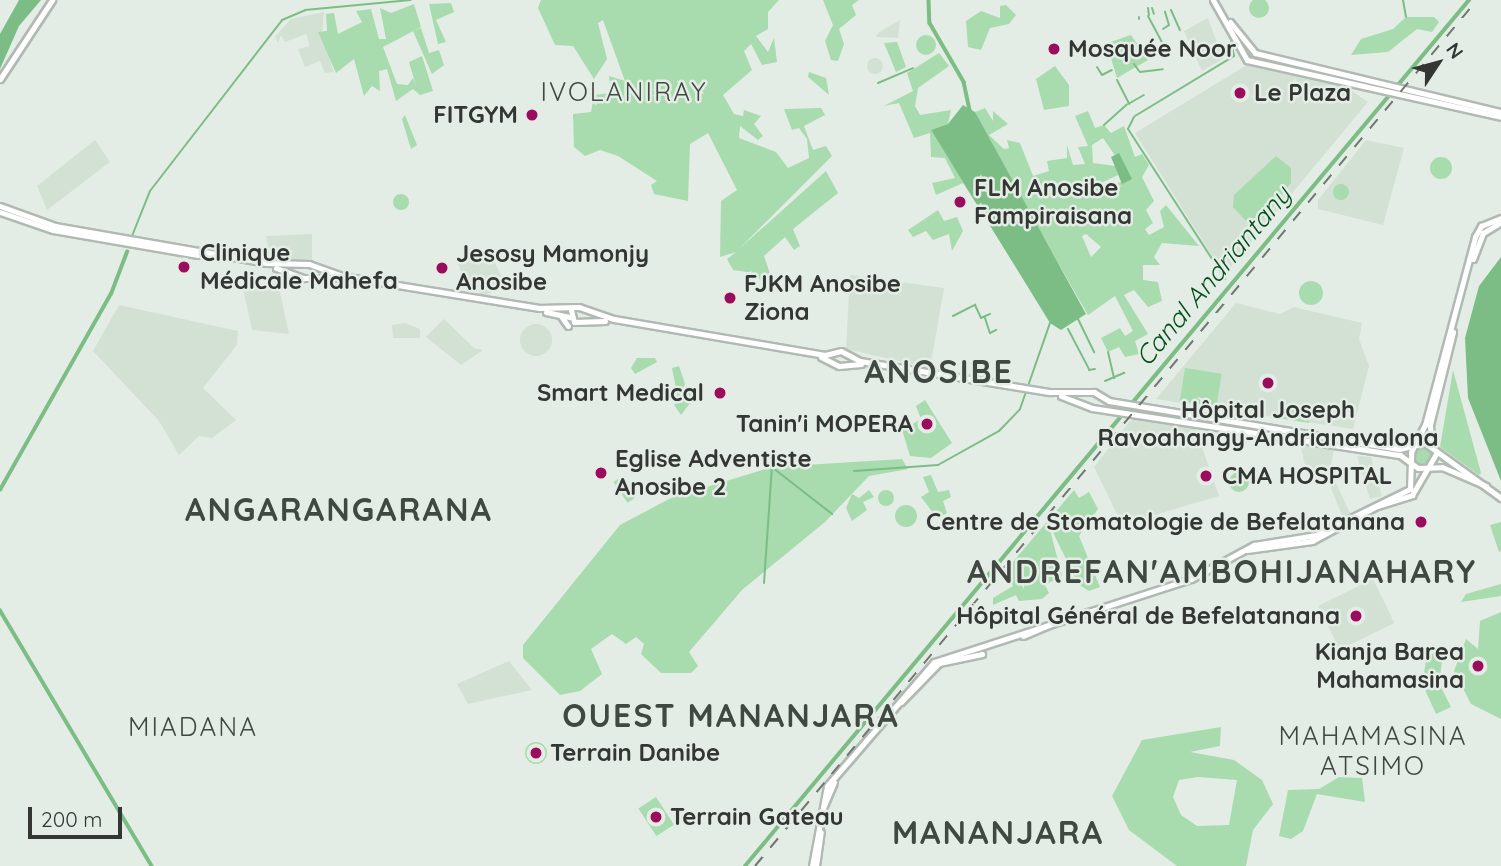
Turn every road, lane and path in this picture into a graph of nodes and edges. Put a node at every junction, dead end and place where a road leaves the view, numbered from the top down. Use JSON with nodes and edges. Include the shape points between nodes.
{"nodes":[{"id":1,"x":52,"y":0,"type":"edge"},
{"id":2,"x":1214,"y":0,"type":"edge"},
{"id":3,"x":1248,"y":48,"type":"junction"},
{"id":4,"x":1243,"y":54,"type":"junction"},
{"id":5,"x":1254,"y":55,"type":"junction"},
{"id":6,"x":0,"y":79,"type":"edge"},
{"id":7,"x":1501,"y":115,"type":"edge"},
{"id":8,"x":0,"y":206,"type":"edge"},
{"id":9,"x":0,"y":212,"type":"edge"},
{"id":10,"x":1501,"y":220,"type":"edge"},
{"id":11,"x":1483,"y":229,"type":"junction"},
{"id":12,"x":300,"y":270,"type":"junction"},
{"id":13,"x":313,"y":272,"type":"junction"},
{"id":14,"x":584,"y":306,"type":"junction"},
{"id":15,"x":572,"y":310,"type":"junction"},
{"id":16,"x":555,"y":313,"type":"junction"},
{"id":17,"x":570,"y":317,"type":"junction"},
{"id":18,"x":583,"y":320,"type":"junction"},
{"id":19,"x":568,"y":326,"type":"dead end"},
{"id":20,"x":836,"y":352,"type":"junction"},
{"id":21,"x":847,"y":356,"type":"junction"},
{"id":22,"x":833,"y":362,"type":"junction"},
{"id":23,"x":845,"y":364,"type":"junction"},
{"id":24,"x":1025,"y":389,"type":"junction"},
{"id":25,"x":1087,"y":395,"type":"junction"},
{"id":26,"x":1100,"y":397,"type":"junction"},
{"id":27,"x":1086,"y":403,"type":"junction"},
{"id":28,"x":1099,"y":405,"type":"junction"},
{"id":29,"x":1136,"y":407,"type":"junction"},
{"id":30,"x":1415,"y":446,"type":"junction"},
{"id":31,"x":1435,"y":452,"type":"junction"},
{"id":32,"x":1411,"y":463,"type":"junction"},
{"id":33,"x":1429,"y":469,"type":"junction"},
{"id":34,"x":1501,"y":500,"type":"edge"},
{"id":35,"x":814,"y":866,"type":"edge"}],
"edges":[{"from":1,"to":6,"type":"main road"},
{"from":2,"to":3,"type":"main road"},
{"from":2,"to":4,"type":"main road"},
{"from":3,"to":4,"type":"main road"},
{"from":3,"to":5,"type":"main road"},
{"from":4,"to":5,"type":"main road"},
{"from":5,"to":7,"type":"main road"},
{"from":8,"to":12,"type":"main road","via":[[55,226]]},
{"from":9,"to":12,"type":"main road","via":[[54,231]]},
{"from":10,"to":11,"type":"main road"},
{"from":11,"to":30,"type":"main road"},
{"from":11,"to":31,"type":"main road","via":[[1430,425]]},
{"from":12,"to":13,"type":"main road"},
{"from":12,"to":13,"type":"main road"},
{"from":13,"to":15,"type":"main road"},
{"from":13,"to":16,"type":"main road"},
{"from":14,"to":15,"type":"main road"},
{"from":14,"to":18,"type":"main road"},
{"from":14,"to":20,"type":"main road","via":[[591,314]]},
{"from":15,"to":17,"type":"main road"},
{"from":16,"to":17,"type":"main road"},
{"from":16,"to":19,"type":"main road"},
{"from":17,"to":18,"type":"main road"},
{"from":18,"to":22,"type":"main road"},
{"from":20,"to":21,"type":"main road"},
{"from":20,"to":22,"type":"main road"},
{"from":21,"to":23,"type":"main road"},
{"from":21,"to":24,"type":"main road"},
{"from":22,"to":23,"type":"main road"},
{"from":23,"to":24,"type":"main road"},
{"from":24,"to":25,"type":"main road"},
{"from":24,"to":27,"type":"main road"},
{"from":25,"to":26,"type":"main road"},
{"from":25,"to":27,"type":"main road"},
{"from":26,"to":28,"type":"main road"},
{"from":26,"to":29,"type":"main road"},
{"from":27,"to":28,"type":"main road"},
{"from":28,"to":29,"type":"main road"},
{"from":29,"to":30,"type":"main road","via":[[1399,449]]},
{"from":29,"to":32,"type":"main road","via":[[1400,456]]},
{"from":30,"to":31,"type":"main road","via":[[1425,443]]},
{"from":30,"to":32,"type":"main road"},
{"from":31,"to":33,"type":"main road"},
{"from":31,"to":34,"type":"main road"},
{"from":32,"to":33,"type":"main road"},
{"from":32,"to":35,"type":"main road","via":[[1410,489],[1317,536],[1254,545],[1191,579],[934,662],[827,786]]},
{"from":33,"to":34,"type":"main road","via":[[1469,478]]},
{"from":33,"to":35,"type":"main road","via":[[1412,495],[1377,506],[1326,536],[1249,550],[1191,582],[1053,622],[974,658],[939,663],[832,785]]}]}
